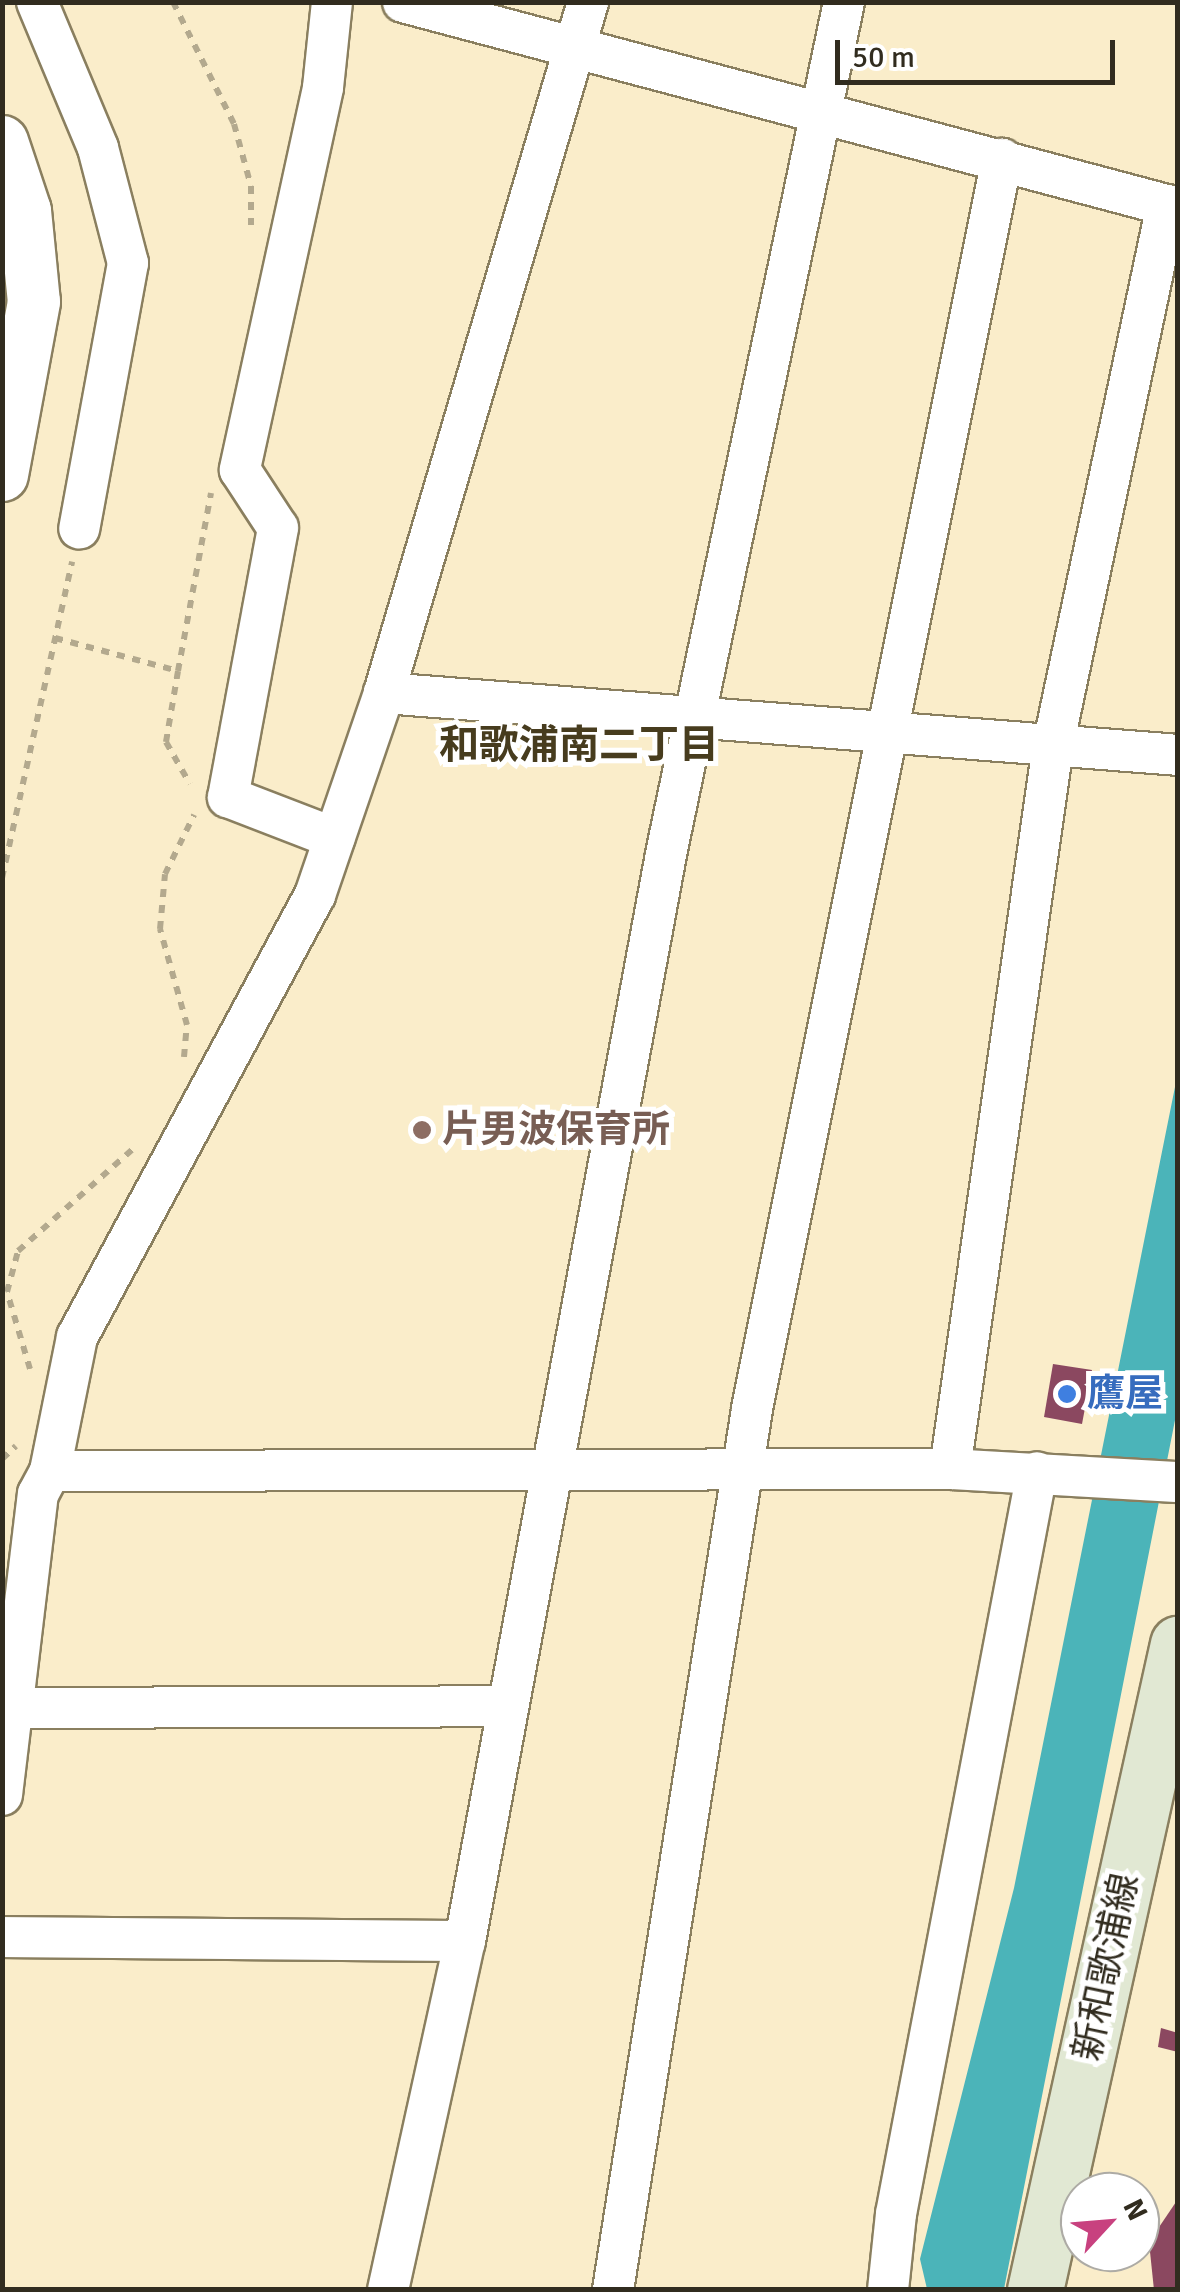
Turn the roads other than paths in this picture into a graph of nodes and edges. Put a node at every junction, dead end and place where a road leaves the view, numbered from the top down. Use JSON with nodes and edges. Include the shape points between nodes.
{"nodes":[{"id":1,"x":37,"y":2,"type":"edge"},
{"id":2,"x":332,"y":2,"type":"edge"},
{"id":3,"x":403,"y":2,"type":"edge"},
{"id":4,"x":588,"y":2,"type":"edge"},
{"id":5,"x":844,"y":2,"type":"edge"},
{"id":6,"x":572,"y":50,"type":"junction"},
{"id":7,"x":820,"y":115,"type":"junction"},
{"id":8,"x":2,"y":142,"type":"edge"},
{"id":9,"x":1002,"y":159,"type":"junction"},
{"id":10,"x":1172,"y":207,"type":"edge"},
{"id":11,"x":2,"y":474,"type":"edge"},
{"id":12,"x":79,"y":529,"type":"road end"},
{"id":13,"x":384,"y":692,"type":"junction"},
{"id":14,"x":697,"y":722,"type":"junction"},
{"id":15,"x":884,"y":737,"type":"junction"},
{"id":16,"x":1053,"y":746,"type":"junction"},
{"id":17,"x":1178,"y":755,"type":"edge"},
{"id":18,"x":334,"y":838,"type":"junction"},
{"id":19,"x":548,"y":1466,"type":"junction"},
{"id":20,"x":950,"y":1469,"type":"junction"},
{"id":21,"x":50,"y":1471,"type":"junction"},
{"id":22,"x":746,"y":1472,"type":"junction"},
{"id":23,"x":1037,"y":1472,"type":"junction"},
{"id":24,"x":1173,"y":1481,"type":"edge"},
{"id":25,"x":1178,"y":1644,"type":"edge"},
{"id":26,"x":504,"y":1706,"type":"junction"},
{"id":27,"x":12,"y":1708,"type":"junction"},
{"id":28,"x":2,"y":1795,"type":"edge"},
{"id":29,"x":2,"y":1938,"type":"edge"},
{"id":30,"x":464,"y":1941,"type":"junction"},
{"id":31,"x":388,"y":2290,"type":"edge"},
{"id":32,"x":613,"y":2290,"type":"edge"},
{"id":33,"x":888,"y":2290,"type":"edge"},
{"id":34,"x":1036,"y":2290,"type":"edge"}],
"edges":[{"from":1,"to":12,"type":"street","via":[[98,148],[128,263]]},
{"from":2,"to":18,"type":"street","via":[[323,88],[240,470],[278,528],[228,797]]},
{"from":3,"to":6,"type":"street"},
{"from":4,"to":6,"type":"street"},
{"from":5,"to":7,"type":"street"},
{"from":6,"to":7,"type":"street"},
{"from":6,"to":13,"type":"street"},
{"from":7,"to":9,"type":"street"},
{"from":7,"to":14,"type":"street"},
{"from":8,"to":11,"type":"street","via":[[25,212],[34,302]]},
{"from":9,"to":10,"type":"street"},
{"from":9,"to":15,"type":"street"},
{"from":10,"to":16,"type":"street"},
{"from":13,"to":14,"type":"street"},
{"from":13,"to":18,"type":"street"},
{"from":14,"to":15,"type":"street"},
{"from":14,"to":19,"type":"street"},
{"from":15,"to":16,"type":"street"},
{"from":15,"to":22,"type":"street","via":[[752,1409]]},
{"from":16,"to":17,"type":"street"},
{"from":16,"to":20,"type":"street"},
{"from":18,"to":21,"type":"street","via":[[315,894],[77,1337]]},
{"from":19,"to":21,"type":"street"},
{"from":19,"to":22,"type":"street"},
{"from":19,"to":26,"type":"street"},
{"from":20,"to":22,"type":"street"},
{"from":20,"to":23,"type":"street"},
{"from":21,"to":27,"type":"street","via":[[38,1494]]},
{"from":22,"to":32,"type":"street"},
{"from":23,"to":24,"type":"street"},
{"from":23,"to":33,"type":"street","via":[[900,2194]]},
{"from":25,"to":34,"type":"main road","name":"新和歌浦線"},
{"from":26,"to":27,"type":"street"},
{"from":26,"to":30,"type":"street"},
{"from":27,"to":28,"type":"street"},
{"from":29,"to":30,"type":"street"},
{"from":30,"to":31,"type":"street"}]}
